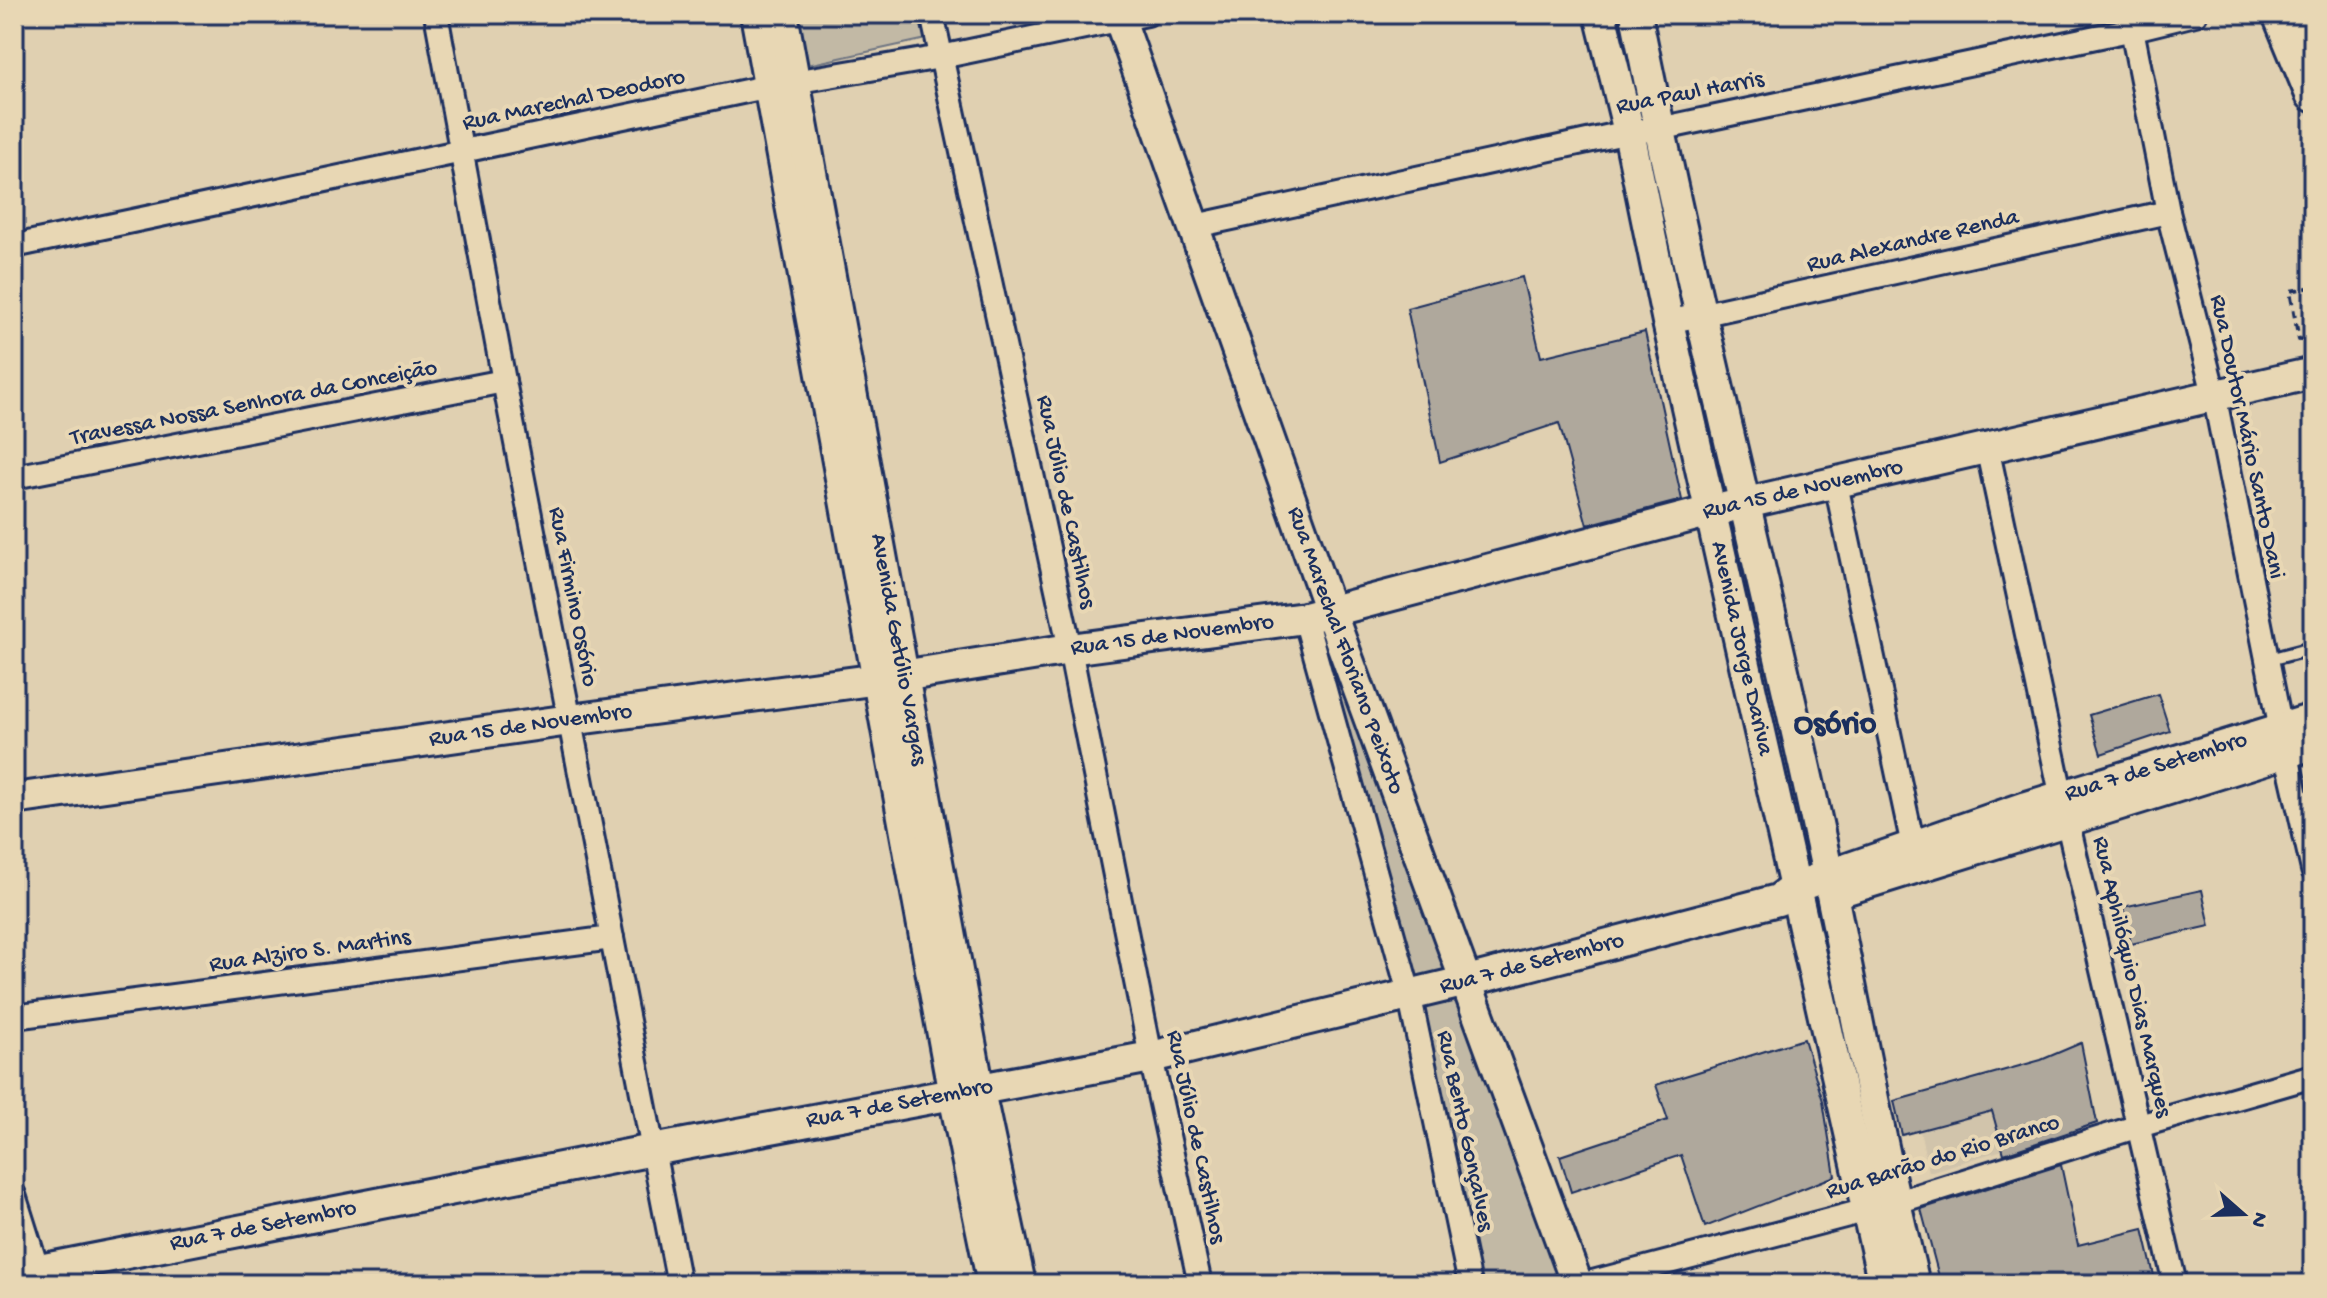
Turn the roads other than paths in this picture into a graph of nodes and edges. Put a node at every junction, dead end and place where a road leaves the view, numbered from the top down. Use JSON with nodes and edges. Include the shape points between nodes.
{"nodes":[{"id":1,"x":436,"y":14,"type":"edge"},
{"id":2,"x":756,"y":14,"type":"edge"},
{"id":3,"x":782,"y":14,"type":"edge"},
{"id":4,"x":932,"y":14,"type":"edge"},
{"id":5,"x":1600,"y":14,"type":"edge"},
{"id":6,"x":1636,"y":14,"type":"edge"},
{"id":7,"x":2195,"y":14,"type":"edge"},
{"id":8,"x":2280,"y":14,"type":"edge"},
{"id":9,"x":1129,"y":16,"type":"edge"},
{"id":10,"x":2132,"y":22,"type":"edge"},
{"id":11,"x":941,"y":57,"type":"junction"},
{"id":12,"x":783,"y":84,"type":"junction"},
{"id":13,"x":2313,"y":94,"type":"edge"},
{"id":14,"x":1644,"y":130,"type":"junction"},
{"id":15,"x":461,"y":152,"type":"junction"},
{"id":16,"x":2168,"y":212,"type":"junction"},
{"id":17,"x":1195,"y":226,"type":"junction"},
{"id":18,"x":14,"y":246,"type":"edge"},
{"id":19,"x":1699,"y":316,"type":"junction"},
{"id":20,"x":1668,"y":322,"type":"junction"},
{"id":21,"x":2313,"y":373,"type":"edge"},
{"id":22,"x":504,"y":381,"type":"junction"},
{"id":23,"x":2214,"y":394,"type":"junction"},
{"id":24,"x":1987,"y":447,"type":"junction"},
{"id":25,"x":14,"y":477,"type":"edge"},
{"id":26,"x":1836,"y":484,"type":"junction"},
{"id":27,"x":1743,"y":504,"type":"junction"},
{"id":28,"x":1711,"y":511,"type":"junction"},
{"id":29,"x":1318,"y":615,"type":"junction"},
{"id":30,"x":2313,"y":648,"type":"edge"},
{"id":31,"x":1070,"y":649,"type":"junction"},
{"id":32,"x":2267,"y":660,"type":"junction"},
{"id":33,"x":889,"y":677,"type":"junction"},
{"id":34,"x":2313,"y":719,"type":"edge"},
{"id":35,"x":570,"y":720,"type":"junction"},
{"id":36,"x":2293,"y":741,"type":"edge"},
{"id":37,"x":14,"y":799,"type":"edge"},
{"id":38,"x":2065,"y":808,"type":"junction"},
{"id":39,"x":1916,"y":857,"type":"junction"},
{"id":40,"x":2313,"y":870,"type":"edge"},
{"id":41,"x":1830,"y":884,"type":"junction"},
{"id":42,"x":1790,"y":897,"type":"junction"},
{"id":43,"x":612,"y":938,"type":"junction"},
{"id":44,"x":1467,"y":981,"type":"junction"},
{"id":45,"x":1409,"y":993,"type":"junction"},
{"id":46,"x":14,"y":1017,"type":"edge"},
{"id":47,"x":1151,"y":1057,"type":"junction"},
{"id":48,"x":2313,"y":1076,"type":"edge"},
{"id":49,"x":966,"y":1093,"type":"junction"},
{"id":50,"x":2139,"y":1126,"type":"junction"},
{"id":51,"x":653,"y":1150,"type":"junction"},
{"id":52,"x":14,"y":1195,"type":"edge"},
{"id":53,"x":1880,"y":1206,"type":"junction"},
{"id":54,"x":31,"y":1276,"type":"edge"},
{"id":55,"x":679,"y":1284,"type":"edge"},
{"id":56,"x":993,"y":1284,"type":"edge"},
{"id":57,"x":1020,"y":1284,"type":"edge"},
{"id":58,"x":1200,"y":1284,"type":"edge"},
{"id":59,"x":1470,"y":1284,"type":"edge"},
{"id":60,"x":1577,"y":1284,"type":"edge"},
{"id":61,"x":1585,"y":1284,"type":"edge"},
{"id":62,"x":1884,"y":1284,"type":"edge"},
{"id":63,"x":1914,"y":1284,"type":"edge"},
{"id":64,"x":2175,"y":1284,"type":"edge"}],
"edges":[{"from":1,"to":15,"type":"street","name":"Rua Firmino Osório"},
{"from":2,"to":12,"type":"street","name":"Avenida Getúlio Vargas"},
{"from":3,"to":12,"type":"street","name":"Avenida Getúlio Vargas"},
{"from":4,"to":11,"type":"street","name":"Rua Júlio de Castilhos"},
{"from":5,"to":14,"type":"street","name":"Avenida Jorge Dariva"},
{"from":6,"to":14,"type":"street","name":"Avenida Jorge Dariva"},
{"from":7,"to":10,"type":"street","name":"Rua Paul Harris"},
{"from":8,"to":13,"type":"main road"},
{"from":9,"to":11,"type":"street","name":"Rua Marechal Deodoro"},
{"from":9,"to":17,"type":"street","name":"Rua Marechal Floriano Peixoto"},
{"from":10,"to":14,"type":"street","name":"Rua Paul Harris"},
{"from":10,"to":16,"type":"street","name":"Rua Doutor Mário Santo Dani"},
{"from":11,"to":12,"type":"street","name":"Rua Marechal Deodoro"},
{"from":11,"to":31,"type":"street","name":"Rua Júlio de Castilhos"},
{"from":12,"to":15,"type":"street","name":"Rua Marechal Deodoro"},
{"from":12,"to":33,"type":"street","name":"Avenida Getúlio Vargas"},
{"from":14,"to":17,"type":"street","name":"Rua Paul Harris"},
{"from":14,"to":19,"type":"street","name":"Avenida Jorge Dariva"},
{"from":14,"to":20,"type":"street","name":"Avenida Jorge Dariva"},
{"from":15,"to":18,"type":"street","name":"Rua Marechal Deodoro"},
{"from":15,"to":22,"type":"street","name":"Rua Firmino Osório"},
{"from":16,"to":19,"type":"street","name":"Rua Alexandre Renda"},
{"from":16,"to":23,"type":"street","name":"Rua Doutor Mário Santo Dani"},
{"from":17,"to":29,"type":"street","name":"Rua Marechal Floriano Peixoto"},
{"from":19,"to":20,"type":"street","name":"Rua Alexandre Renda"},
{"from":19,"to":27,"type":"street","name":"Avenida Jorge Dariva"},
{"from":20,"to":28,"type":"street","name":"Avenida Jorge Dariva"},
{"from":21,"to":23,"type":"street","name":"Rua 15 de Novembro"},
{"from":22,"to":25,"type":"street","name":"Travessa Nossa Senhora da Conceição"},
{"from":22,"to":35,"type":"street","name":"Rua Firmino Osório"},
{"from":23,"to":24,"type":"street","name":"Rua 15 de Novembro"},
{"from":23,"to":32,"type":"street","name":"Rua Doutor Mário Santo Dani"},
{"from":24,"to":26,"type":"street","name":"Rua 15 de Novembro"},
{"from":24,"to":38,"type":"street","name":"Rua Aphilóquio Dias Marques"},
{"from":26,"to":27,"type":"street","name":"Rua 15 de Novembro"},
{"from":26,"to":39,"type":"street"},
{"from":27,"to":28,"type":"street","name":"Rua 15 de Novembro"},
{"from":27,"to":41,"type":"street","name":"Avenida Jorge Dariva"},
{"from":28,"to":29,"type":"street","name":"Rua 15 de Novembro"},
{"from":28,"to":42,"type":"street","name":"Avenida Jorge Dariva"},
{"from":29,"to":31,"type":"street","name":"Rua 15 de Novembro"},
{"from":29,"to":44,"type":"street","name":"Rua Marechal Floriano Peixoto"},
{"from":29,"to":45,"type":"street","name":"Rua Bento Gonçalves"},
{"from":30,"to":32,"type":"lane"},
{"from":31,"to":33,"type":"street","name":"Rua 15 de Novembro"},
{"from":31,"to":47,"type":"street","name":"Rua Júlio de Castilhos"},
{"from":32,"to":36,"type":"street","name":"Rua Doutor Mário Santo Dani"},
{"from":33,"to":35,"type":"street","name":"Rua 15 de Novembro"},
{"from":33,"to":49,"type":"street","name":"Avenida Getúlio Vargas"},
{"from":34,"to":36,"type":"street","name":"Rua 7 de Setembro"},
{"from":35,"to":37,"type":"street","name":"Rua 15 de Novembro"},
{"from":35,"to":43,"type":"street","name":"Rua Firmino Osório"},
{"from":36,"to":38,"type":"street","name":"Rua 7 de Setembro"},
{"from":36,"to":40,"type":"street","name":"Rua Doutor Mário Santo Dani"},
{"from":38,"to":39,"type":"street","name":"Rua 7 de Setembro","via":[[2027,807]]},
{"from":38,"to":50,"type":"street","name":"Rua Aphilóquio Dias Marques"},
{"from":39,"to":41,"type":"street","name":"Rua 7 de Setembro"},
{"from":41,"to":42,"type":"street","name":"Rua 7 de Setembro"},
{"from":41,"to":53,"type":"street","name":"Avenida Jorge Dariva"},
{"from":42,"to":44,"type":"street","name":"Rua 7 de Setembro"},
{"from":42,"to":53,"type":"street","name":"Avenida Jorge Dariva"},
{"from":43,"to":46,"type":"street","name":"Rua Alziro S. Martins"},
{"from":43,"to":51,"type":"street","name":"Rua Firmino Osório"},
{"from":44,"to":45,"type":"street","name":"Rua 7 de Setembro"},
{"from":44,"to":60,"type":"street","name":"Rua Marechal Floriano Peixoto"},
{"from":45,"to":47,"type":"street","name":"Rua 7 de Setembro"},
{"from":45,"to":59,"type":"street","name":"Rua Bento Gonçalves"},
{"from":47,"to":49,"type":"street","name":"Rua 7 de Setembro"},
{"from":47,"to":58,"type":"street","name":"Rua Júlio de Castilhos"},
{"from":48,"to":50,"type":"street","name":"Rua Barão do Rio Branco"},
{"from":49,"to":51,"type":"street","name":"Rua 7 de Setembro"},
{"from":49,"to":56,"type":"street","name":"Avenida Getúlio Vargas"},
{"from":49,"to":57,"type":"street","name":"Avenida Getúlio Vargas"},
{"from":50,"to":53,"type":"street","name":"Rua Barão do Rio Branco"},
{"from":50,"to":64,"type":"street","name":"Rua Aphilóquio Dias Marques"},
{"from":51,"to":54,"type":"street","name":"Rua 7 de Setembro"},
{"from":51,"to":55,"type":"street","name":"Rua Firmino Osório"},
{"from":52,"to":54,"type":"street"},
{"from":53,"to":61,"type":"street","name":"Rua Barão do Rio Branco"},
{"from":53,"to":62,"type":"street","name":"Avenida Jorge Dariva"},
{"from":53,"to":63,"type":"street","name":"Avenida Jorge Dariva"}]}
